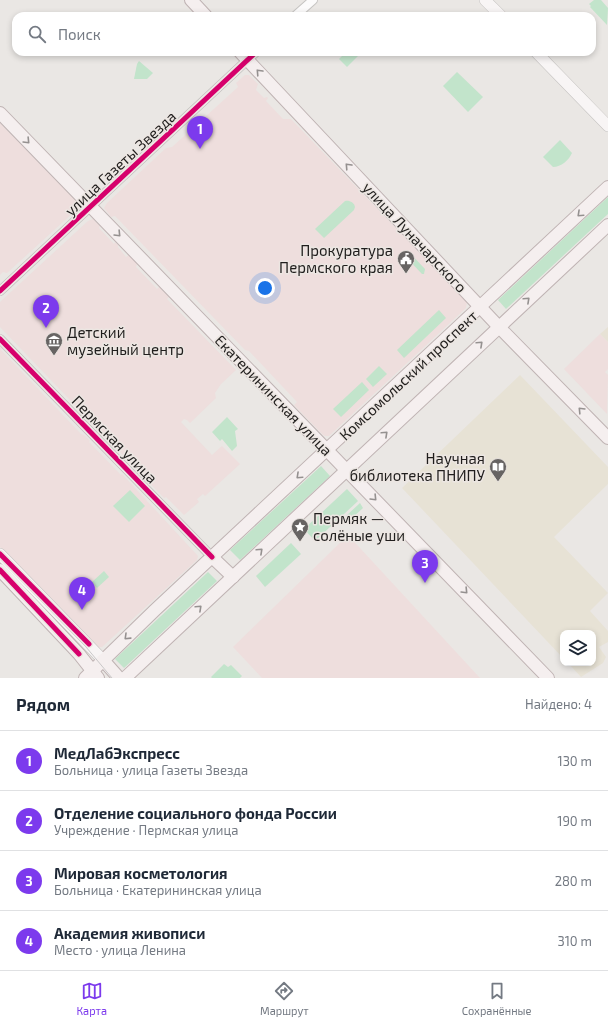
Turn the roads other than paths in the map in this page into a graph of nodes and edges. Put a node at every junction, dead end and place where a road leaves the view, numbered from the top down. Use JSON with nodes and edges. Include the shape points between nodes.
{"nodes":[{"id":1,"x":191,"y":0,"type":"edge"},
{"id":2,"x":313,"y":0,"type":"edge"},
{"id":3,"x":485,"y":0,"type":"edge"},
{"id":4,"x":202,"y":12,"type":"edge"},
{"id":5,"x":300,"y":12,"type":"edge"},
{"id":6,"x":497,"y":12,"type":"edge"},
{"id":7,"x":247,"y":56,"type":"edge"},
{"id":8,"x":249,"y":56,"type":"edge"},
{"id":9,"x":540,"y":56,"type":"edge"},
{"id":10,"x":0,"y":113,"type":"edge"},
{"id":11,"x":608,"y":126,"type":"edge"},
{"id":12,"x":608,"y":187,"type":"edge"},
{"id":13,"x":91,"y":206,"type":"junction"},
{"id":14,"x":608,"y":225,"type":"edge"},
{"id":15,"x":0,"y":291,"type":"edge"},
{"id":16,"x":480,"y":307,"type":"junction"},
{"id":17,"x":499,"y":327,"type":"junction"},
{"id":18,"x":0,"y":338,"type":"edge"},
{"id":19,"x":608,"y":438,"type":"edge"},
{"id":20,"x":327,"y":450,"type":"junction"},
{"id":21,"x":347,"y":470,"type":"junction"},
{"id":22,"x":0,"y":554,"type":"edge"},
{"id":23,"x":212,"y":557,"type":"junction"},
{"id":24,"x":0,"y":570,"type":"edge"},
{"id":25,"x":233,"y":577,"type":"junction"},
{"id":26,"x":103,"y":660,"type":"junction"},
{"id":27,"x":92,"y":676,"type":"edge"},
{"id":28,"x":119,"y":678,"type":"edge"},
{"id":29,"x":125,"y":678,"type":"edge"},
{"id":30,"x":548,"y":678,"type":"edge"}],
"edges":[{"from":1,"to":4,"type":"main road"},
{"from":2,"to":5,"type":"street"},
{"from":3,"to":6,"type":"main road"},
{"from":7,"to":13,"type":"street","name":"улица Газеты Звезда"},
{"from":16,"to":8,"type":"main road","name":"улица Луначарского","one_way":true},
{"from":9,"to":11,"type":"main road"},
{"from":10,"to":13,"type":"main road","name":"Екатерининская улица","one_way":true},
{"from":12,"to":16,"type":"main road","name":"Комсомольский проспект","one_way":true},
{"from":13,"to":15,"type":"street","name":"улица Газеты Звезда"},
{"from":13,"to":20,"type":"main road","name":"Екатерининская улица","one_way":true},
{"from":17,"to":14,"type":"main road","name":"Комсомольский проспект","one_way":true},
{"from":16,"to":17,"type":"main road","name":"улица Луначарского"},
{"from":16,"to":20,"type":"main road","name":"Комсомольский проспект"},
{"from":19,"to":17,"type":"main road","name":"улица Луначарского","one_way":true},
{"from":21,"to":17,"type":"main road","name":"Комсомольский проспект","one_way":true},
{"from":18,"to":23,"type":"street","name":"Пермская улица"},
{"from":20,"to":21,"type":"main road","name":"Екатерининская улица"},
{"from":20,"to":23,"type":"main road","name":"Комсомольский проспект","one_way":true},
{"from":25,"to":21,"type":"main road","name":"Комсомольский проспект","one_way":true},
{"from":21,"to":30,"type":"main road","name":"Екатерининская улица","one_way":true},
{"from":22,"to":26,"type":"main road"},
{"from":23,"to":25,"type":"main road","name":"Пермская улица"},
{"from":23,"to":26,"type":"main road","name":"Комсомольский проспект","one_way":true},
{"from":24,"to":27,"type":"main road","via":[[79,654]]},
{"from":29,"to":25,"type":"main road","name":"Комсомольский проспект","one_way":true},
{"from":26,"to":27,"type":"main road","name":"Комсомольский проспект"},
{"from":26,"to":28,"type":"main road"}]}
